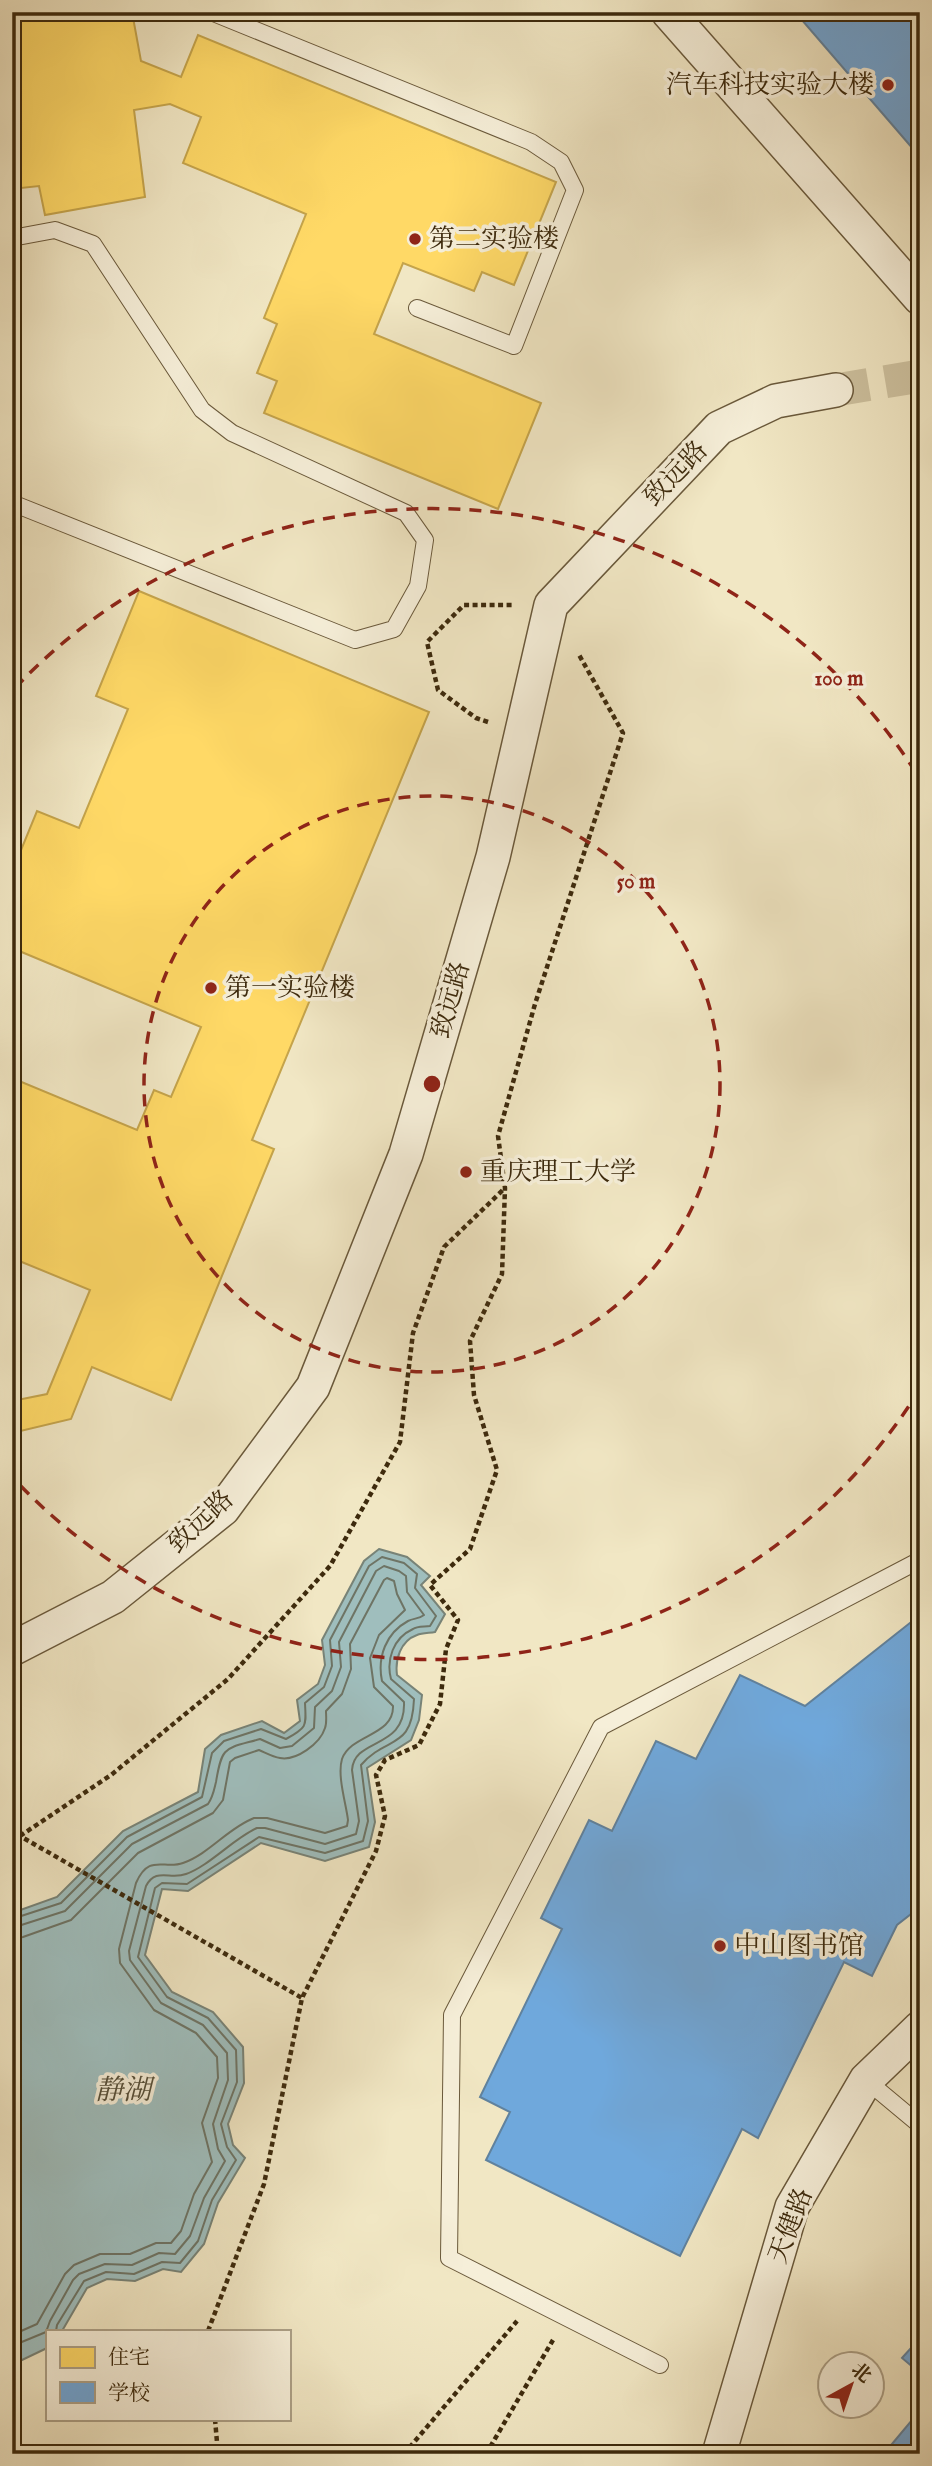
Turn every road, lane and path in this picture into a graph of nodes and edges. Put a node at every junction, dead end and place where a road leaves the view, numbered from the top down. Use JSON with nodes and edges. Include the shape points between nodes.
{"nodes":[{"id":1,"x":211,"y":12,"type":"edge"},
{"id":2,"x":668,"y":12,"type":"edge"},
{"id":3,"x":12,"y":238,"type":"edge"},
{"id":4,"x":916,"y":288,"type":"edge"},
{"id":5,"x":417,"y":308,"type":"dead end"},
{"id":6,"x":836,"y":390,"type":"tunnel mouth"},
{"id":7,"x":12,"y":503,"type":"edge"},
{"id":8,"x":536,"y":605,"type":"junction"},
{"id":9,"x":498,"y":725,"type":"dead end"},
{"id":10,"x":505,"y":1188,"type":"junction"},
{"id":11,"x":920,"y":1560,"type":"edge"},
{"id":12,"x":12,"y":1649,"type":"edge"},
{"id":13,"x":12,"y":1826,"type":"edge"},
{"id":14,"x":20,"y":1836,"type":"junction"},
{"id":15,"x":302,"y":1998,"type":"junction"},
{"id":16,"x":920,"y":2028,"type":"edge"},
{"id":17,"x":866,"y":2080,"type":"junction"},
{"id":18,"x":920,"y":2125,"type":"edge"},
{"id":19,"x":534,"y":2301,"type":"junction"},
{"id":20,"x":567,"y":2317,"type":"junction"},
{"id":21,"x":208,"y":2330,"type":"edge"},
{"id":22,"x":660,"y":2365,"type":"dead end"},
{"id":23,"x":215,"y":2420,"type":"edge"},
{"id":24,"x":218,"y":2454,"type":"edge"},
{"id":25,"x":404,"y":2454,"type":"edge"},
{"id":26,"x":485,"y":2454,"type":"edge"},
{"id":27,"x":719,"y":2454,"type":"edge"}],
"edges":[{"from":1,"to":5,"type":"lane","via":[[531,142],[561,162],[575,190],[514,346]]},
{"from":2,"to":4,"type":"street"},
{"from":3,"to":7,"type":"lane","via":[[55,230],[93,244],[202,410],[232,433],[407,513],[425,540],[418,586],[394,629],[355,640]]},
{"from":6,"to":8,"type":"street","name":"致远路","via":[[776,401],[719,429]]},
{"from":8,"to":9,"type":"path","via":[[464,605],[427,642],[438,690],[476,718]]},
{"from":8,"to":10,"type":"path","via":[[624,733],[498,1136]]},
{"from":8,"to":12,"type":"street","name":"致远路","via":[[493,857],[406,1154],[313,1387],[223,1509],[113,1597]]},
{"from":10,"to":14,"type":"path","via":[[444,1247],[414,1333],[400,1443],[330,1566],[228,1679],[111,1775]]},
{"from":10,"to":15,"type":"path","via":[[502,1274],[470,1341],[474,1395],[497,1470],[470,1549],[430,1585],[458,1619],[446,1649],[440,1704],[419,1745],[385,1760],[376,1775],[385,1816],[376,1851]]},
{"from":11,"to":19,"type":"lane","via":[[601,1727],[452,2015],[449,2258]]},
{"from":13,"to":14,"type":"path"},
{"from":14,"to":15,"type":"path"},
{"from":15,"to":21,"type":"path","via":[[264,2184]]},
{"from":16,"to":17,"type":"street","name":"天健路"},
{"from":17,"to":18,"type":"lane"},
{"from":17,"to":27,"type":"street","name":"天健路","via":[[792,2207]]},
{"from":19,"to":20,"type":"lane"},
{"from":19,"to":25,"type":"path"},
{"from":20,"to":22,"type":"lane"},
{"from":20,"to":26,"type":"path"},
{"from":23,"to":24,"type":"path"}]}
